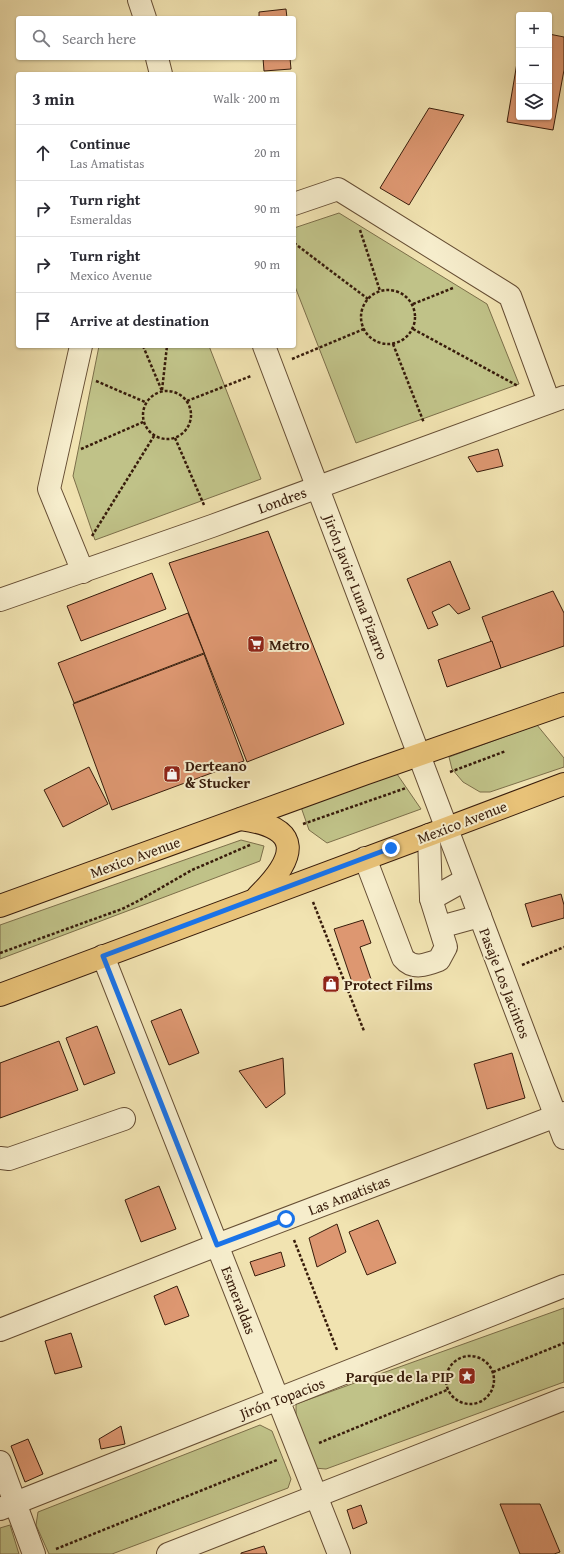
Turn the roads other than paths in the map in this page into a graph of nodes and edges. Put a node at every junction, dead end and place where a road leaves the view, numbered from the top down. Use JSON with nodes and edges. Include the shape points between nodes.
{"nodes":[{"id":1,"x":139,"y":0,"type":"edge"},
{"id":2,"x":144,"y":16,"type":"edge"},
{"id":3,"x":158,"y":60,"type":"edge"},
{"id":4,"x":161,"y":72,"type":"edge"},
{"id":5,"x":296,"y":203,"type":"edge"},
{"id":6,"x":81,"y":348,"type":"edge"},
{"id":7,"x":265,"y":348,"type":"edge"},
{"id":8,"x":557,"y":399,"type":"edge"},
{"id":9,"x":318,"y":487,"type":"junction"},
{"id":10,"x":80,"y":566,"type":"junction"},
{"id":11,"x":0,"y":600,"type":"edge"},
{"id":12,"x":564,"y":704,"type":"edge"},
{"id":13,"x":419,"y":754,"type":"junction"},
{"id":14,"x":564,"y":784,"type":"edge"},
{"id":15,"x":241,"y":819,"type":"junction"},
{"id":16,"x":438,"y":832,"type":"junction"},
{"id":17,"x":365,"y":858,"type":"junction"},
{"id":18,"x":465,"y":880,"type":"junction"},
{"id":19,"x":431,"y":899,"type":"junction"},
{"id":20,"x":254,"y":900,"type":"junction"},
{"id":21,"x":0,"y":906,"type":"edge"},
{"id":22,"x":480,"y":916,"type":"junction"},
{"id":23,"x":440,"y":927,"type":"junction"},
{"id":24,"x":103,"y":956,"type":"junction"},
{"id":25,"x":0,"y":995,"type":"edge"},
{"id":26,"x":560,"y":1115,"type":"edge"},
{"id":27,"x":124,"y":1119,"type":"dead end"},
{"id":28,"x":564,"y":1138,"type":"edge"},
{"id":29,"x":0,"y":1158,"type":"edge"},
{"id":30,"x":217,"y":1245,"type":"junction"},
{"id":31,"x":564,"y":1286,"type":"edge"},
{"id":32,"x":0,"y":1330,"type":"edge"},
{"id":33,"x":278,"y":1399,"type":"junction"},
{"id":34,"x":564,"y":1399,"type":"edge"},
{"id":35,"x":0,"y":1462,"type":"edge"},
{"id":36,"x":316,"y":1496,"type":"junction"},
{"id":37,"x":8,"y":1505,"type":"edge"},
{"id":38,"x":42,"y":1553,"type":"edge"},
{"id":39,"x":168,"y":1554,"type":"edge"},
{"id":40,"x":339,"y":1554,"type":"edge"}],
"edges":[{"from":1,"to":2,"type":"street"},
{"from":3,"to":4,"type":"street"},
{"from":5,"to":8,"type":"street","via":[[338,189],[510,296]]},
{"from":6,"to":10,"type":"street","via":[[49,489]]},
{"from":7,"to":9,"type":"street","name":"Jirón Javier Luna Pizarro"},
{"from":8,"to":9,"type":"street","name":"Londres"},
{"from":9,"to":10,"type":"street","name":"Londres","via":[[212,526]]},
{"from":9,"to":13,"type":"street","name":"Jirón Javier Luna Pizarro"},
{"from":10,"to":11,"type":"street","name":"Londres"},
{"from":12,"to":13,"type":"main road","name":"Mexico Avenue"},
{"from":13,"to":15,"type":"main road","name":"Mexico Avenue"},
{"from":13,"to":16,"type":"street","name":"Jirón Javier Luna Pizarro"},
{"from":14,"to":16,"type":"main road","name":"Mexico Avenue"},
{"from":15,"to":20,"type":"main road","via":[[258,821],[275,828],[285,837],[288,844],[287,856],[281,870]]},
{"from":15,"to":21,"type":"main road","name":"Mexico Avenue"},
{"from":16,"to":17,"type":"main road","name":"Mexico Avenue"},
{"from":16,"to":18,"type":"street","name":"Pasaje Los Jacintos"},
{"from":16,"to":19,"type":"street"},
{"from":17,"to":20,"type":"main road","name":"Mexico Avenue"},
{"from":17,"to":23,"type":"street","via":[[407,963],[420,966],[439,960],[446,947]]},
{"from":18,"to":19,"type":"street"},
{"from":18,"to":22,"type":"street","name":"Pasaje Los Jacintos"},
{"from":19,"to":23,"type":"street"},
{"from":20,"to":24,"type":"main road","name":"Mexico Avenue"},
{"from":22,"to":23,"type":"street"},
{"from":22,"to":26,"type":"street","name":"Pasaje Los Jacintos"},
{"from":24,"to":25,"type":"main road","name":"Mexico Avenue"},
{"from":24,"to":30,"type":"street","name":"Esmeraldas"},
{"from":26,"to":28,"type":"street","name":"Pasaje Los Jacintos"},
{"from":26,"to":30,"type":"street","name":"Las Amatistas"},
{"from":27,"to":29,"type":"street","via":[[9,1159]]},
{"from":30,"to":32,"type":"street","name":"Las Amatistas"},
{"from":30,"to":33,"type":"street","name":"Esmeraldas"},
{"from":31,"to":33,"type":"street","name":"Jirón Topacios"},
{"from":33,"to":36,"type":"street","name":"Esmeraldas"},
{"from":33,"to":37,"type":"street","name":"Jirón Topacios"},
{"from":34,"to":36,"type":"street"},
{"from":35,"to":37,"type":"street"},
{"from":36,"to":39,"type":"street"},
{"from":36,"to":40,"type":"street","name":"Esmeraldas"},
{"from":37,"to":38,"type":"street"}]}
